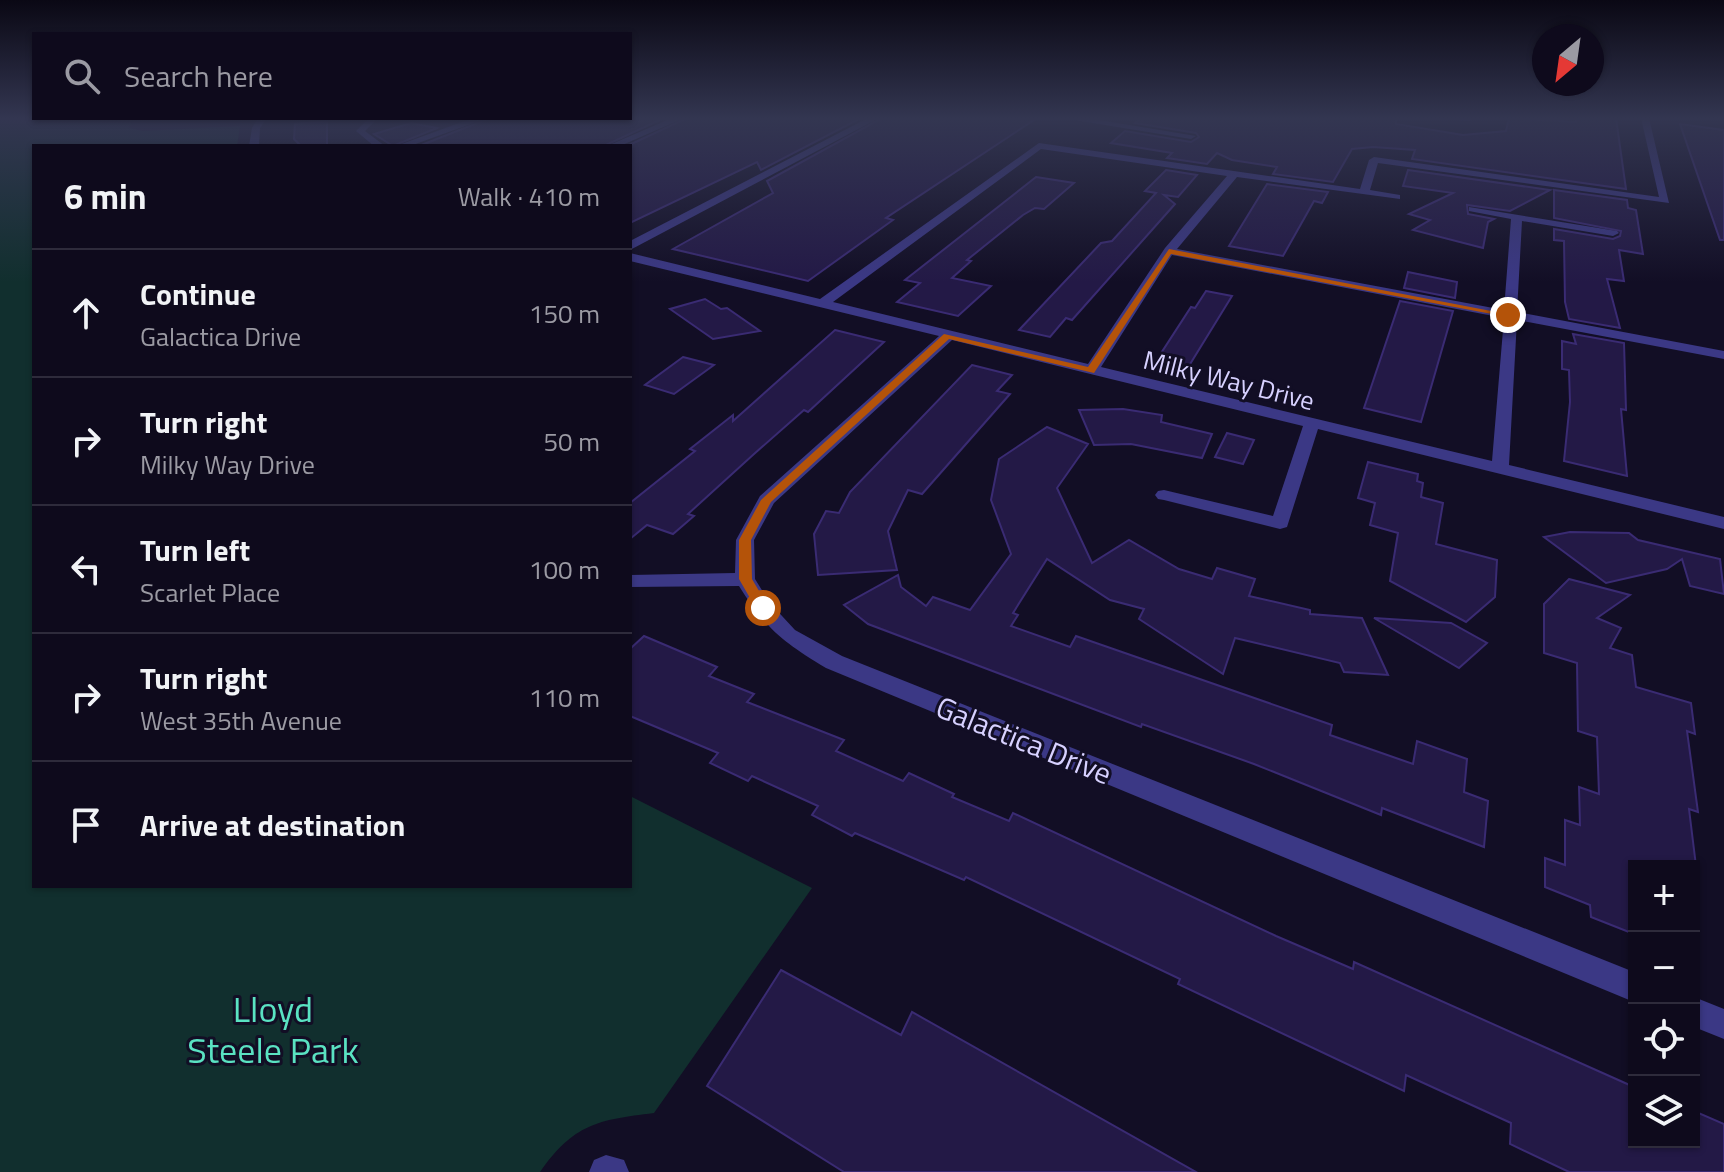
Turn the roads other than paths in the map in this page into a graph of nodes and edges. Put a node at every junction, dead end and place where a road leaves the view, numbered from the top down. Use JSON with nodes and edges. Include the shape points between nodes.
{"nodes":[{"id":1,"x":770,"y":173,"type":"edge"},
{"id":2,"x":1002,"y":173,"type":"edge"},
{"id":3,"x":1235,"y":173,"type":"joint"},
{"id":4,"x":1370,"y":173,"type":"edge"},
{"id":5,"x":1464,"y":173,"type":"edge"},
{"id":6,"x":1658,"y":173,"type":"edge"},
{"id":7,"x":1364,"y":192,"type":"junction"},
{"id":8,"x":1396,"y":197,"type":"dead end"},
{"id":9,"x":1473,"y":209,"type":"dead end"},
{"id":10,"x":1517,"y":218,"type":"junction"},
{"id":11,"x":1613,"y":233,"type":"dead end"},
{"id":12,"x":632,"y":245,"type":"edge"},
{"id":13,"x":1169,"y":251,"type":"junction"},
{"id":14,"x":632,"y":258,"type":"edge"},
{"id":15,"x":821,"y":305,"type":"junction"},
{"id":16,"x":1508,"y":315,"type":"junction"},
{"id":17,"x":948,"y":336,"type":"junction"},
{"id":18,"x":1724,"y":355,"type":"edge"},
{"id":19,"x":1091,"y":371,"type":"junction"},
{"id":20,"x":1312,"y":424,"type":"junction"},
{"id":21,"x":1500,"y":469,"type":"junction"},
{"id":22,"x":1164,"y":495,"type":"dead end"},
{"id":23,"x":1724,"y":523,"type":"edge"},
{"id":24,"x":745,"y":579,"type":"junction"},
{"id":25,"x":632,"y":581,"type":"edge"},
{"id":26,"x":1628,"y":985,"type":"edge"},
{"id":27,"x":1700,"y":1014,"type":"edge"},
{"id":28,"x":1724,"y":1024,"type":"edge"}],
"edges":[{"from":1,"to":12,"type":"street"},
{"from":2,"to":15,"type":"street"},
{"from":3,"to":7,"type":"street"},
{"from":3,"to":13,"type":"street"},
{"from":4,"to":7,"type":"street"},
{"from":5,"to":6,"type":"street","via":[[1665,201]]},
{"from":7,"to":8,"type":"street"},
{"from":9,"to":10,"type":"street"},
{"from":10,"to":11,"type":"street"},
{"from":10,"to":16,"type":"street"},
{"from":13,"to":16,"type":"street"},
{"from":13,"to":19,"type":"street"},
{"from":14,"to":15,"type":"street","name":"Milky Way Drive"},
{"from":15,"to":17,"type":"street","name":"Milky Way Drive"},
{"from":16,"to":18,"type":"street"},
{"from":16,"to":21,"type":"street"},
{"from":17,"to":19,"type":"street","name":"Milky Way Drive"},
{"from":17,"to":24,"type":"street","via":[[766,500],[745,540]]},
{"from":19,"to":20,"type":"street","name":"Milky Way Drive"},
{"from":20,"to":21,"type":"street","name":"Milky Way Drive"},
{"from":20,"to":22,"type":"street","via":[[1280,523]]},
{"from":21,"to":23,"type":"street","name":"Milky Way Drive"},
{"from":24,"to":25,"type":"street"},
{"from":24,"to":26,"type":"street","name":"Galactica Drive","via":[[788,635],[834,662]]},
{"from":27,"to":28,"type":"street"}]}
